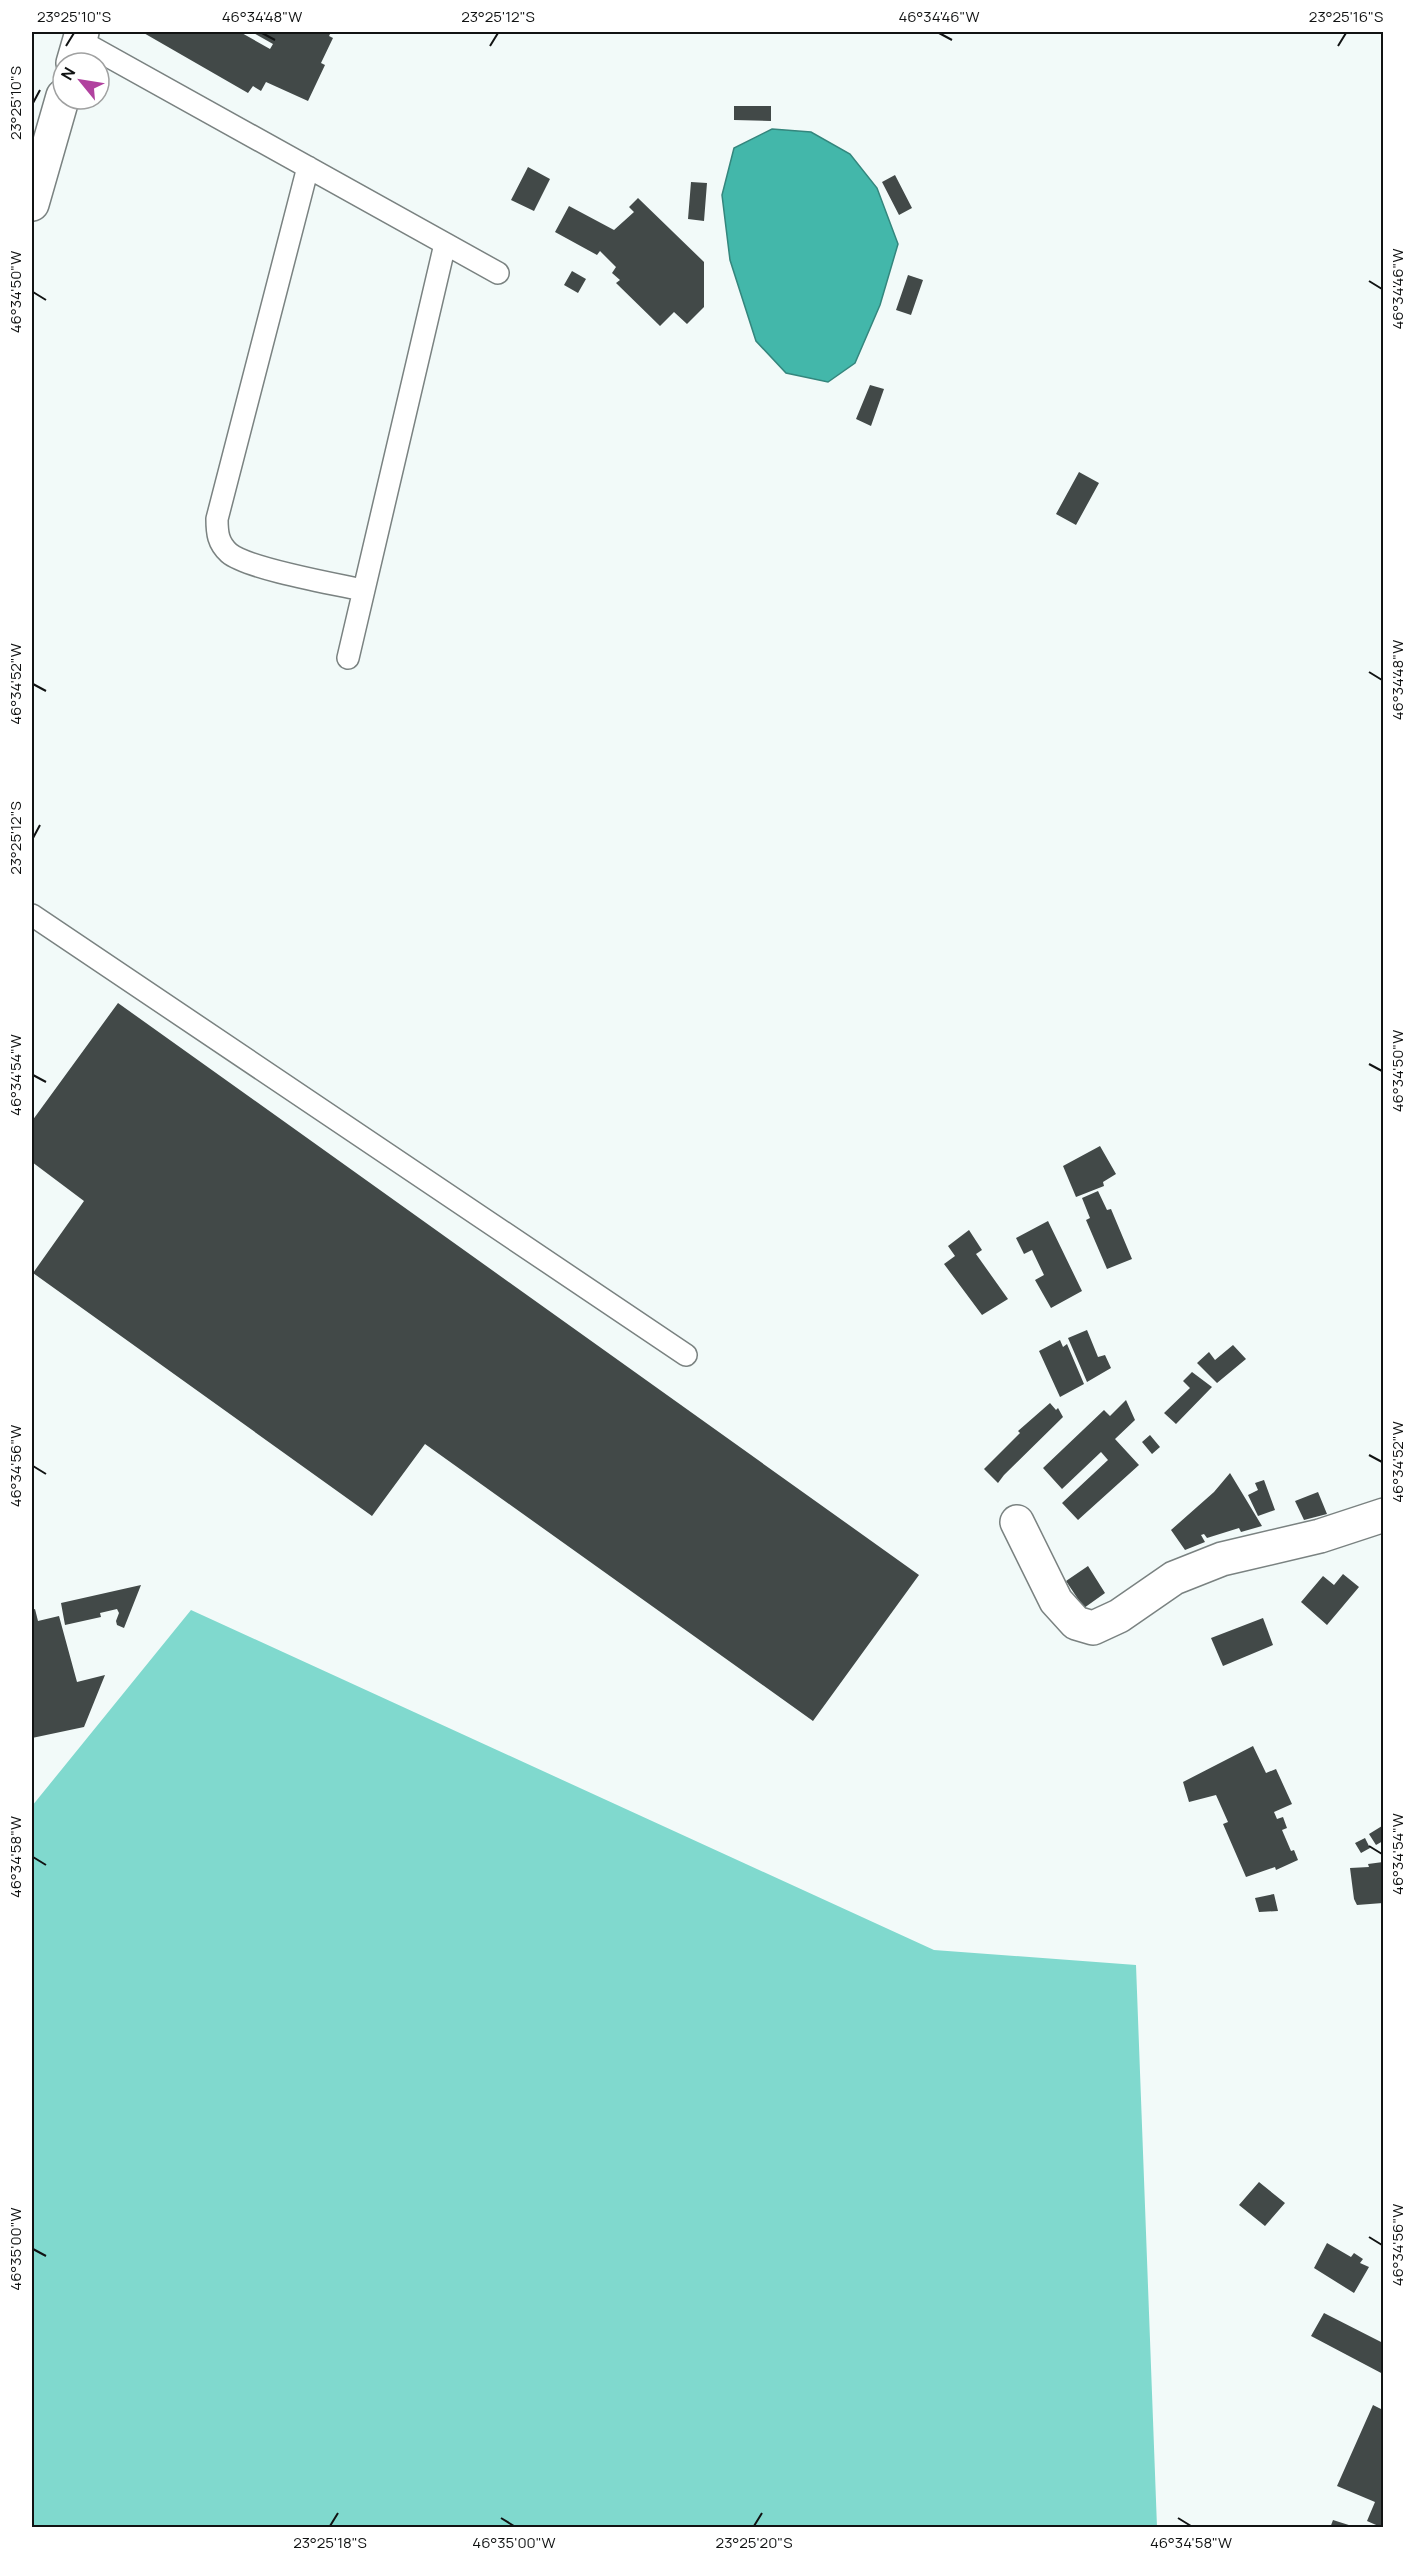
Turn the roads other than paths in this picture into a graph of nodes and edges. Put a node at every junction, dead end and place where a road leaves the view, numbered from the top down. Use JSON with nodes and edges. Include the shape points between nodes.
{"nodes":[{"id":1,"x":78,"y":45,"type":"edge"},
{"id":2,"x":59,"y":111,"type":"edge"},
{"id":3,"x":308,"y":167,"type":"junction"},
{"id":4,"x":32,"y":204,"type":"edge"},
{"id":5,"x":445,"y":244,"type":"junction"},
{"id":6,"x":498,"y":273,"type":"dead end"},
{"id":7,"x":363,"y":590,"type":"junction"},
{"id":8,"x":348,"y":658,"type":"dead end"},
{"id":9,"x":32,"y":915,"type":"edge"},
{"id":10,"x":686,"y":1355,"type":"dead end"},
{"id":11,"x":1383,"y":1515,"type":"edge"},
{"id":12,"x":1017,"y":1522,"type":"dead end"}],
"edges":[{"from":1,"to":3,"type":"lane"},
{"from":2,"to":4,"type":"street"},
{"from":3,"to":5,"type":"lane"},
{"from":3,"to":7,"type":"lane","via":[[217,519],[218,538],[229,553],[246,563]]},
{"from":5,"to":6,"type":"lane"},
{"from":5,"to":7,"type":"lane"},
{"from":7,"to":8,"type":"lane"},
{"from":9,"to":10,"type":"lane"},
{"from":11,"to":12,"type":"street","via":[[1320,1536],[1222,1559],[1174,1578],[1119,1616],[1093,1628],[1076,1623],[1056,1600]]}]}
